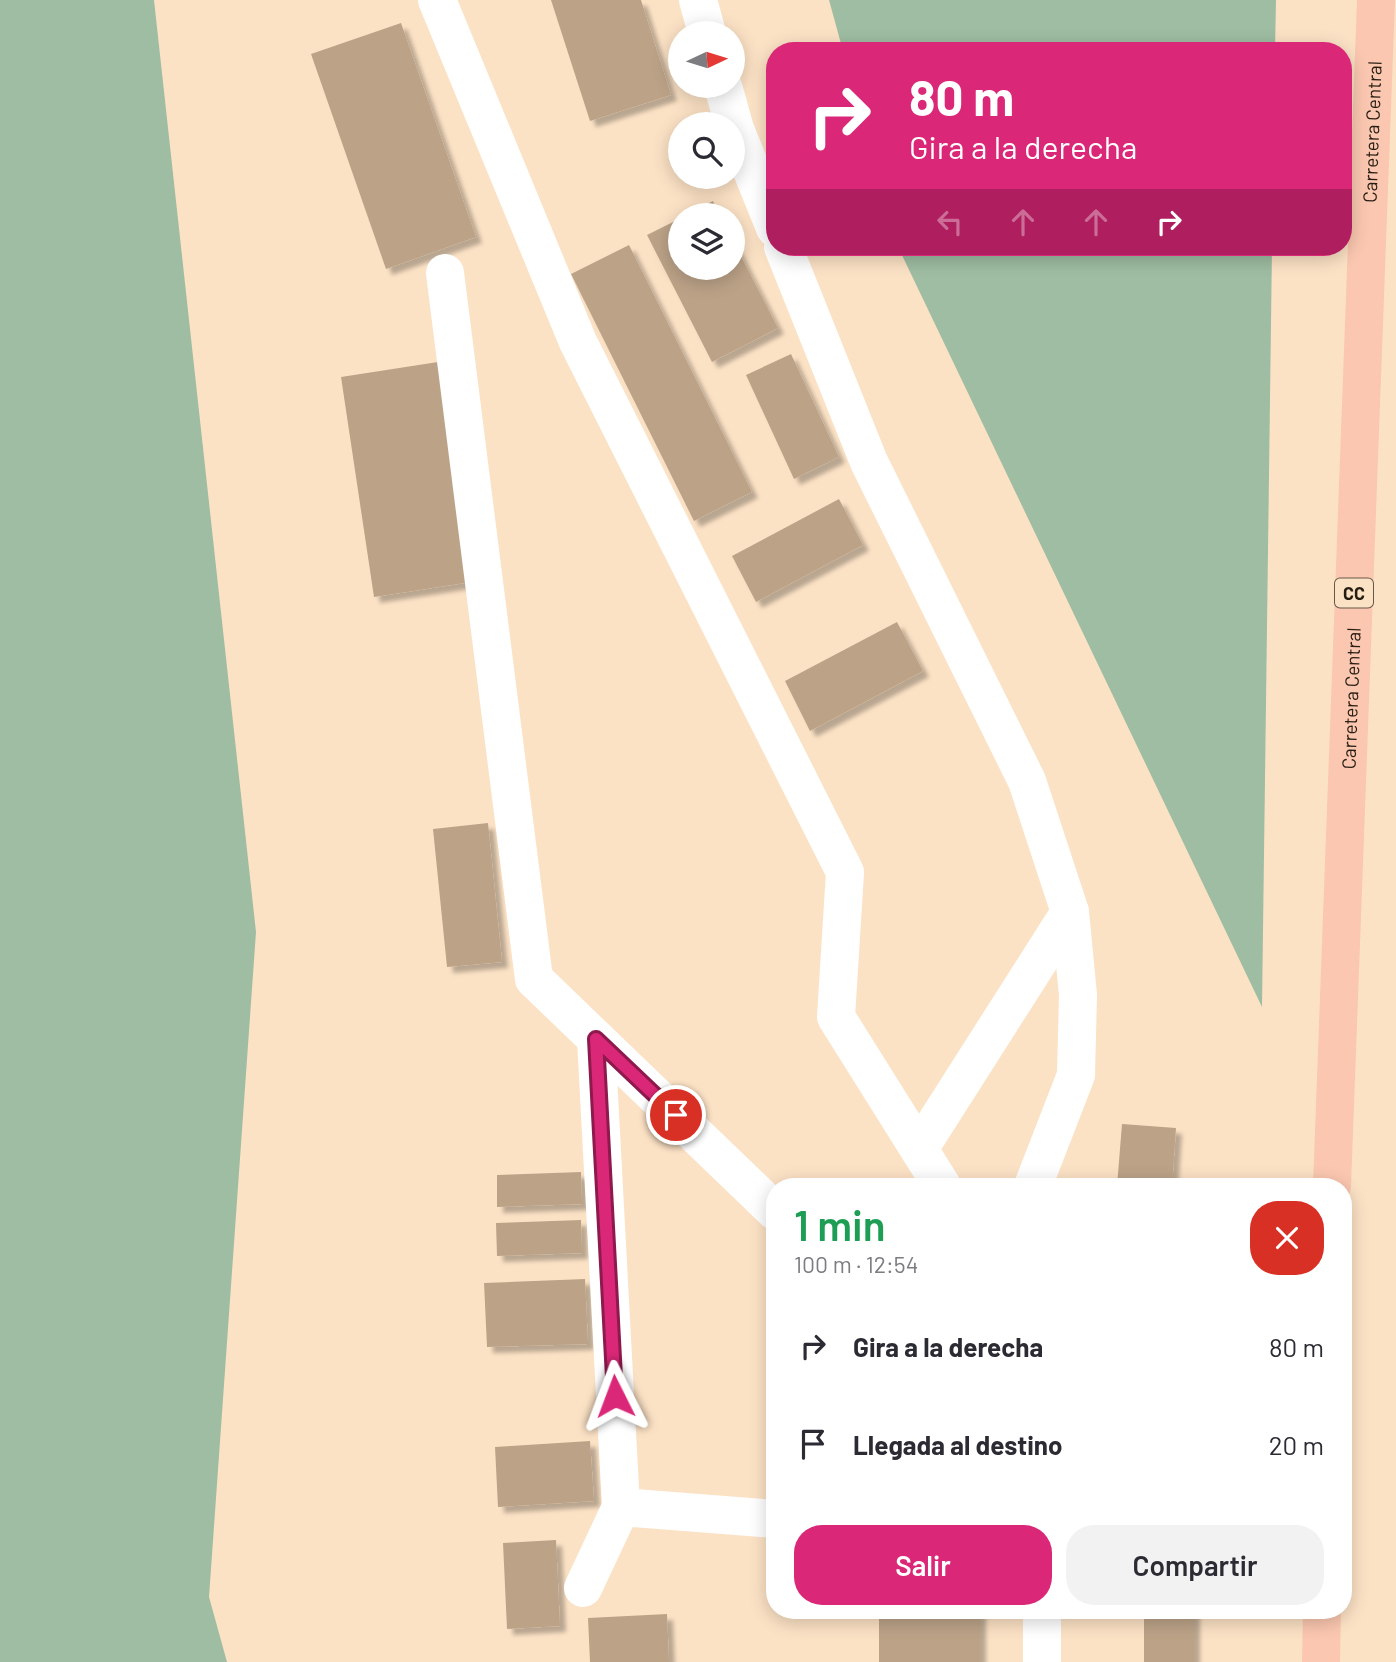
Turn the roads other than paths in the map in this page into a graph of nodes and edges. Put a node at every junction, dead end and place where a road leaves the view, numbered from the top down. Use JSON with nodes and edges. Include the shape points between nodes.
{"nodes":[{"id":1,"x":437,"y":0,"type":"edge"},
{"id":2,"x":698,"y":0,"type":"edge"},
{"id":3,"x":1376,"y":0,"type":"edge"},
{"id":4,"x":704,"y":21,"type":"edge"},
{"id":5,"x":1385,"y":37,"type":"edge"},
{"id":6,"x":726,"y":98,"type":"edge"},
{"id":7,"x":766,"y":206,"type":"edge"},
{"id":8,"x":787,"y":256,"type":"edge"},
{"id":9,"x":445,"y":273,"type":"dead end"},
{"id":10,"x":1070,"y":912,"type":"junction"},
{"id":11,"x":596,"y":1039,"type":"junction"},
{"id":12,"x":919,"y":1149,"type":"junction"},
{"id":13,"x":937,"y":1178,"type":"edge"},
{"id":14,"x":1036,"y":1178,"type":"edge"},
{"id":15,"x":1332,"y":1178,"type":"edge"},
{"id":16,"x":766,"y":1202,"type":"edge"},
{"id":17,"x":621,"y":1507,"type":"junction"},
{"id":18,"x":766,"y":1518,"type":"edge"},
{"id":19,"x":583,"y":1588,"type":"dead end"},
{"id":20,"x":1042,"y":1619,"type":"edge"},
{"id":21,"x":1322,"y":1619,"type":"edge"},
{"id":22,"x":1042,"y":1662,"type":"edge"},
{"id":23,"x":1321,"y":1662,"type":"edge"}],
"edges":[{"from":1,"to":12,"type":"lane","via":[[578,342],[845,872],[836,1017]]},
{"from":2,"to":4,"type":"lane"},
{"from":3,"to":5,"type":"main road","name":"Carretera Central","number":"CC"},
{"from":5,"to":15,"type":"main road","name":"Carretera Central","number":"CC"},
{"from":6,"to":7,"type":"lane"},
{"from":8,"to":10,"type":"lane","via":[[869,462],[1027,781]]},
{"from":9,"to":11,"type":"lane","via":[[534,979]]},
{"from":10,"to":12,"type":"lane"},
{"from":10,"to":14,"type":"lane","via":[[1078,995],[1076,1075]]},
{"from":11,"to":16,"type":"lane"},
{"from":11,"to":17,"type":"lane"},
{"from":12,"to":13,"type":"lane"},
{"from":17,"to":18,"type":"lane"},
{"from":17,"to":19,"type":"lane"},
{"from":20,"to":22,"type":"lane"},
{"from":21,"to":23,"type":"main road"}]}
